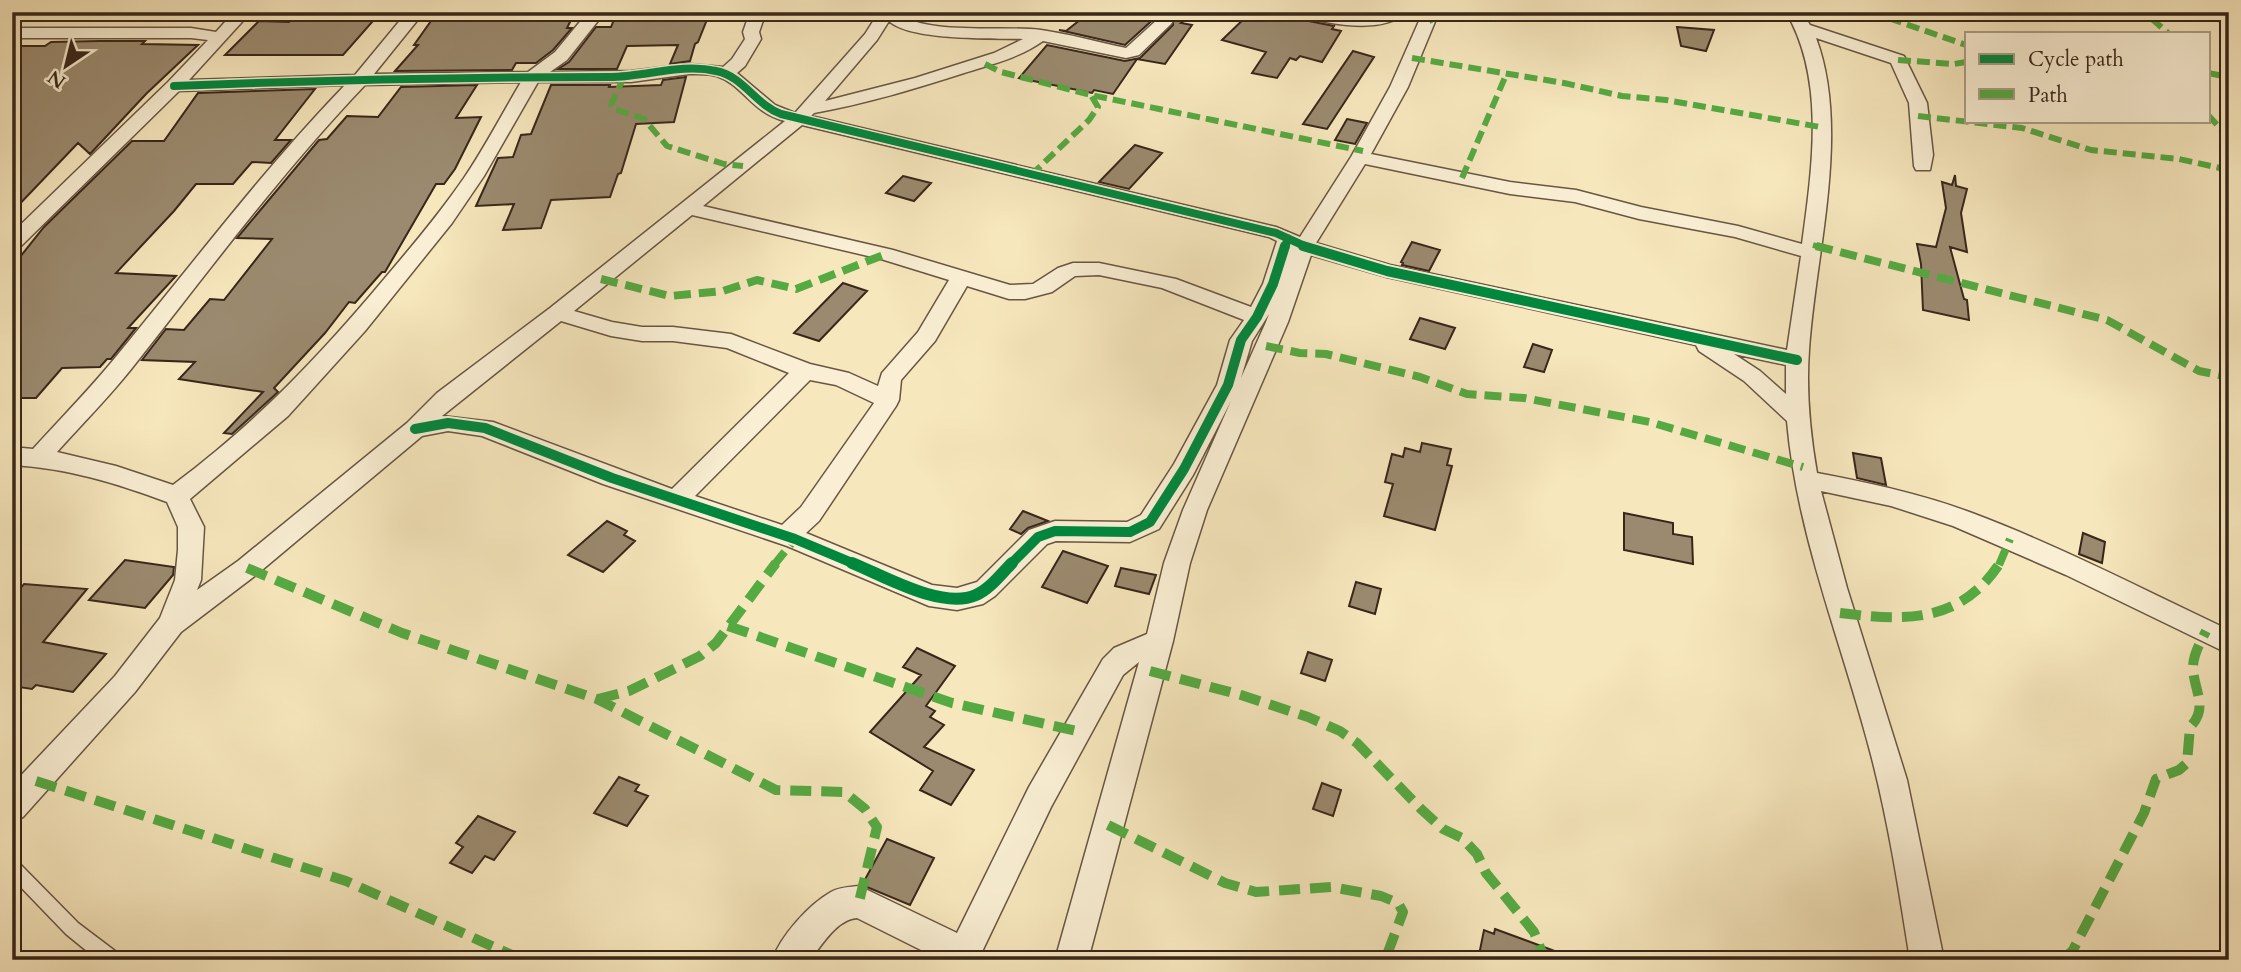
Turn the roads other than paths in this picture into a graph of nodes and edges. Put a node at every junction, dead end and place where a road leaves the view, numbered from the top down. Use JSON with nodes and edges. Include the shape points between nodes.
{"nodes":[{"id":1,"x":243,"y":12,"type":"edge"},
{"id":2,"x":416,"y":12,"type":"edge"},
{"id":3,"x":597,"y":12,"type":"edge"},
{"id":4,"x":758,"y":12,"type":"edge"},
{"id":5,"x":887,"y":12,"type":"edge"},
{"id":6,"x":1301,"y":12,"type":"edge"},
{"id":7,"x":1398,"y":12,"type":"edge"},
{"id":8,"x":1431,"y":12,"type":"edge"},
{"id":9,"x":2199,"y":12,"type":"edge"},
{"id":10,"x":2229,"y":18,"type":"edge"},
{"id":11,"x":1799,"y":20,"type":"edge"},
{"id":12,"x":1165,"y":21,"type":"dead end"},
{"id":13,"x":12,"y":33,"type":"edge"},
{"id":14,"x":1040,"y":35,"type":"junction"},
{"id":15,"x":219,"y":37,"type":"junction"},
{"id":16,"x":727,"y":73,"type":"junction"},
{"id":17,"x":534,"y":75,"type":"junction"},
{"id":18,"x":361,"y":79,"type":"junction"},
{"id":19,"x":174,"y":86,"type":"junction"},
{"id":20,"x":806,"y":113,"type":"junction"},
{"id":21,"x":1360,"y":157,"type":"junction"},
{"id":22,"x":1923,"y":166,"type":"dead end"},
{"id":23,"x":686,"y":208,"type":"junction"},
{"id":24,"x":1296,"y":242,"type":"junction"},
{"id":25,"x":12,"y":244,"type":"edge"},
{"id":26,"x":1812,"y":253,"type":"junction"},
{"id":27,"x":964,"y":276,"type":"junction"},
{"id":28,"x":558,"y":313,"type":"junction"},
{"id":29,"x":1257,"y":317,"type":"junction"},
{"id":30,"x":1691,"y":337,"type":"junction"},
{"id":31,"x":1797,"y":360,"type":"junction"},
{"id":32,"x":805,"y":371,"type":"junction"},
{"id":33,"x":888,"y":400,"type":"junction"},
{"id":34,"x":1798,"y":419,"type":"junction"},
{"id":35,"x":415,"y":429,"type":"junction"},
{"id":36,"x":12,"y":456,"type":"edge"},
{"id":37,"x":40,"y":457,"type":"junction"},
{"id":38,"x":1805,"y":479,"type":"junction"},
{"id":39,"x":176,"y":496,"type":"junction"},
{"id":40,"x":675,"y":500,"type":"junction"},
{"id":41,"x":786,"y":537,"type":"junction"},
{"id":42,"x":171,"y":624,"type":"junction"},
{"id":43,"x":1159,"y":641,"type":"junction"},
{"id":44,"x":2229,"y":643,"type":"edge"},
{"id":45,"x":16,"y":797,"type":"edge"},
{"id":46,"x":12,"y":867,"type":"edge"},
{"id":47,"x":963,"y":957,"type":"edge"},
{"id":48,"x":113,"y":960,"type":"edge"},
{"id":49,"x":788,"y":960,"type":"edge"},
{"id":50,"x":1071,"y":960,"type":"edge"},
{"id":51,"x":1927,"y":960,"type":"edge"}],
"edges":[{"from":1,"to":15,"type":"street"},
{"from":2,"to":18,"type":"street"},
{"from":3,"to":17,"type":"street","via":[[561,56]]},
{"from":4,"to":16,"type":"street","via":[[753,39]]},
{"from":5,"to":14,"type":"street","via":[[900,23],[926,30]]},
{"from":5,"to":20,"type":"street"},
{"from":6,"to":7,"type":"street","via":[[1376,21]]},
{"from":8,"to":21,"type":"street","via":[[1399,87]]},
{"from":9,"to":10,"type":"street"},
{"from":11,"to":22,"type":"street","via":[[1898,60],[1918,103]]},
{"from":11,"to":26,"type":"street","via":[[1815,54],[1819,88],[1821,156]]},
{"from":12,"to":14,"type":"street","via":[[1126,53]]},
{"from":13,"to":15,"type":"street"},
{"from":14,"to":20,"type":"street","via":[[998,60]]},
{"from":15,"to":19,"type":"street"},
{"from":16,"to":17,"type":"street","via":[[674,68],[624,77]]},
{"from":16,"to":20,"type":"street","via":[[765,107]]},
{"from":17,"to":18,"type":"street"},
{"from":17,"to":39,"type":"street","via":[[468,187],[357,326],[280,410]]},
{"from":18,"to":19,"type":"street"},
{"from":18,"to":37,"type":"street","via":[[308,134],[122,365]]},
{"from":19,"to":25,"type":"street"},
{"from":20,"to":23,"type":"street"},
{"from":20,"to":24,"type":"street"},
{"from":21,"to":24,"type":"street"},
{"from":21,"to":26,"type":"street","via":[[1510,188],[1576,196]]},
{"from":23,"to":27,"type":"street"},
{"from":23,"to":28,"type":"street"},
{"from":24,"to":29,"type":"street"},
{"from":24,"to":30,"type":"street","via":[[1399,274]]},
{"from":24,"to":43,"type":"street","via":[[1277,322],[1177,562]]},
{"from":26,"to":31,"type":"street"},
{"from":27,"to":29,"type":"street","via":[[1025,293],[1049,285],[1073,269],[1122,272]]},
{"from":27,"to":33,"type":"street","via":[[927,336],[890,379]]},
{"from":28,"to":32,"type":"street","via":[[611,329],[731,341]]},
{"from":28,"to":35,"type":"street","via":[[445,399]]},
{"from":29,"to":41,"type":"street","via":[[1241,340],[1228,385],[1184,469],[1150,522],[1130,532],[1055,531],[1038,537],[986,589],[957,599],[929,596]]},
{"from":30,"to":31,"type":"street"},
{"from":30,"to":34,"type":"street","via":[[1752,376]]},
{"from":31,"to":34,"type":"street"},
{"from":32,"to":33,"type":"street","via":[[841,378]]},
{"from":32,"to":40,"type":"street"},
{"from":33,"to":41,"type":"street","via":[[810,514]]},
{"from":34,"to":38,"type":"street"},
{"from":35,"to":40,"type":"street","via":[[463,422],[485,428]]},
{"from":35,"to":42,"type":"street","via":[[247,568]]},
{"from":36,"to":37,"type":"street"},
{"from":37,"to":39,"type":"street","via":[[104,470]]},
{"from":38,"to":44,"type":"street","via":[[1891,497],[1962,519]]},
{"from":38,"to":51,"type":"street","via":[[1836,600],[1877,724]]},
{"from":39,"to":42,"type":"street","via":[[191,527],[191,550],[188,580]]},
{"from":40,"to":41,"type":"street"},
{"from":42,"to":45,"type":"street","via":[[125,684]]},
{"from":43,"to":47,"type":"street","via":[[1124,656],[1113,667],[1040,797]]},
{"from":43,"to":50,"type":"street"},
{"from":46,"to":48,"type":"lane","via":[[93,948]]},
{"from":47,"to":49,"type":"street","via":[[859,902],[842,903]]}]}
